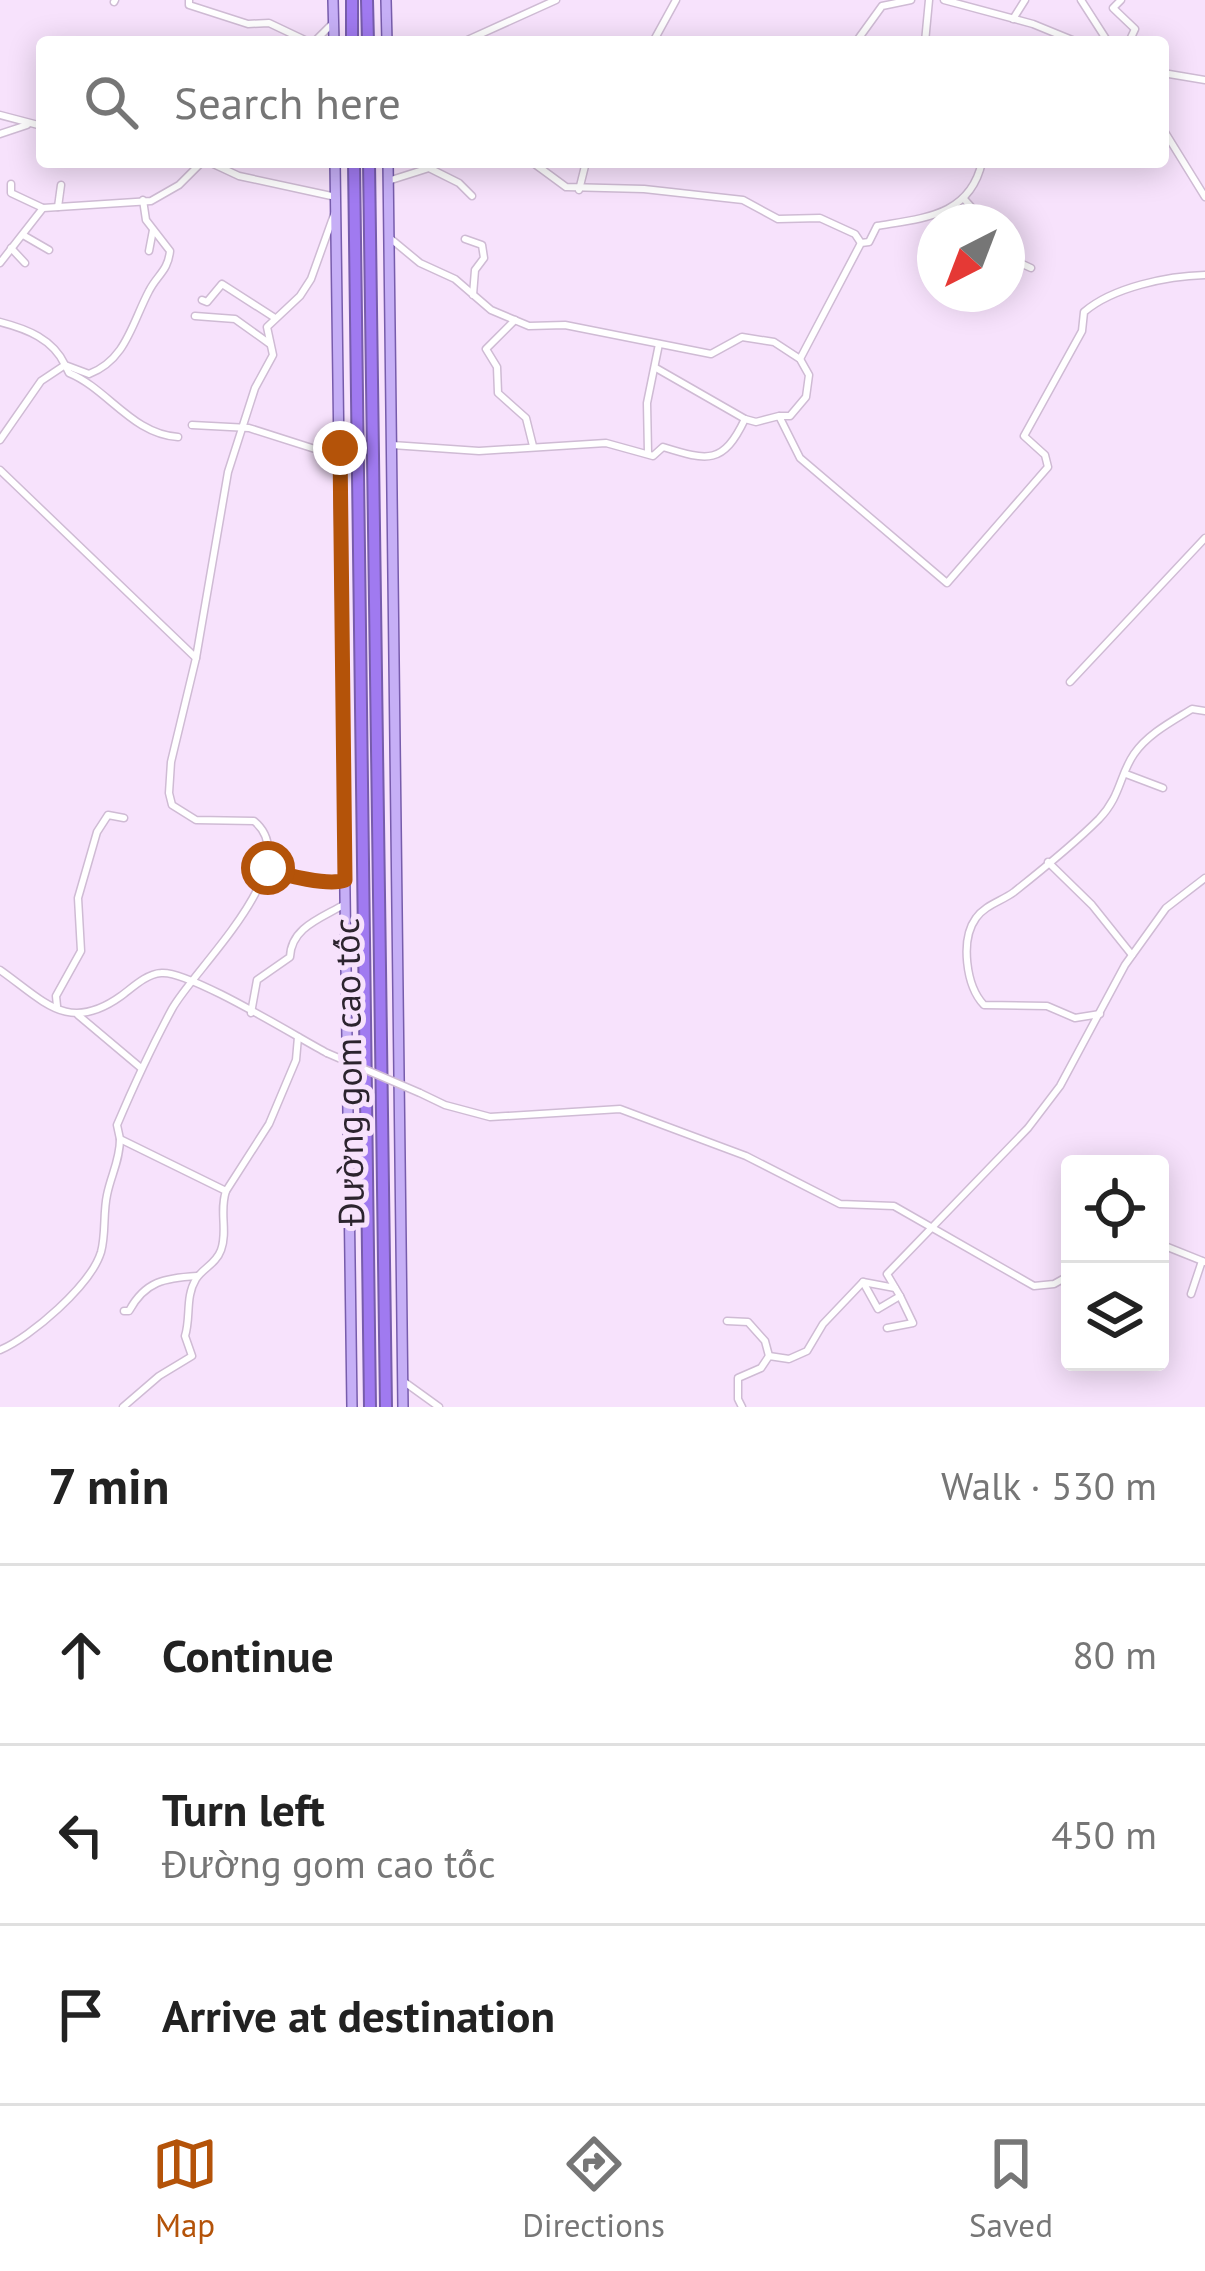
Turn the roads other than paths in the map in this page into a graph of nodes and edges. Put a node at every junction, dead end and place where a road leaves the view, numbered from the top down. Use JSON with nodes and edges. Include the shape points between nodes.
{"nodes":[{"id":1,"x":189,"y":0,"type":"edge"},
{"id":2,"x":333,"y":0,"type":"edge"},
{"id":3,"x":352,"y":0,"type":"edge"},
{"id":4,"x":367,"y":0,"type":"edge"},
{"id":5,"x":386,"y":0,"type":"edge"},
{"id":6,"x":556,"y":0,"type":"edge"},
{"id":7,"x":676,"y":0,"type":"edge"},
{"id":8,"x":911,"y":0,"type":"edge"},
{"id":9,"x":929,"y":0,"type":"edge"},
{"id":10,"x":944,"y":0,"type":"edge"},
{"id":11,"x":1025,"y":0,"type":"edge"},
{"id":12,"x":1082,"y":0,"type":"edge"},
{"id":13,"x":1121,"y":0,"type":"edge"},
{"id":14,"x":1013,"y":19,"type":"junction"},
{"id":15,"x":333,"y":22,"type":"junction"},
{"id":16,"x":294,"y":36,"type":"edge"},
{"id":17,"x":320,"y":36,"type":"edge"},
{"id":18,"x":334,"y":36,"type":"edge"},
{"id":19,"x":352,"y":36,"type":"edge"},
{"id":20,"x":368,"y":36,"type":"edge"},
{"id":21,"x":387,"y":36,"type":"edge"},
{"id":22,"x":476,"y":36,"type":"edge"},
{"id":23,"x":656,"y":36,"type":"edge"},
{"id":24,"x":860,"y":36,"type":"edge"},
{"id":25,"x":926,"y":36,"type":"edge"},
{"id":26,"x":1060,"y":36,"type":"edge"},
{"id":27,"x":1104,"y":36,"type":"edge"},
{"id":28,"x":1132,"y":36,"type":"edge"},
{"id":29,"x":1169,"y":75,"type":"edge"},
{"id":30,"x":1205,"y":80,"type":"edge"},
{"id":31,"x":0,"y":115,"type":"edge"},
{"id":32,"x":30,"y":124,"type":"junction"},
{"id":33,"x":36,"y":125,"type":"edge"},
{"id":34,"x":0,"y":134,"type":"edge"},
{"id":35,"x":1169,"y":139,"type":"edge"},
{"id":36,"x":199,"y":168,"type":"edge"},
{"id":37,"x":220,"y":168,"type":"edge"},
{"id":38,"x":335,"y":168,"type":"edge"},
{"id":39,"x":354,"y":168,"type":"edge"},
{"id":40,"x":370,"y":168,"type":"edge"},
{"id":41,"x":388,"y":168,"type":"edge"},
{"id":42,"x":539,"y":168,"type":"edge"},
{"id":43,"x":584,"y":168,"type":"edge"},
{"id":44,"x":980,"y":168,"type":"edge"},
{"id":45,"x":388,"y":182,"type":"junction"},
{"id":46,"x":11,"y":184,"type":"dead end"},
{"id":47,"x":61,"y":184,"type":"dead end"},
{"id":48,"x":579,"y":190,"type":"junction"},
{"id":49,"x":472,"y":196,"type":"dead end"},
{"id":50,"x":1205,"y":196,"type":"edge"},
{"id":51,"x":964,"y":199,"type":"junction"},
{"id":52,"x":143,"y":200,"type":"junction"},
{"id":53,"x":336,"y":203,"type":"junction"},
{"id":54,"x":969,"y":204,"type":"edge"},
{"id":55,"x":58,"y":207,"type":"junction"},
{"id":56,"x":43,"y":208,"type":"junction"},
{"id":57,"x":153,"y":230,"type":"junction"},
{"id":58,"x":23,"y":235,"type":"junction"},
{"id":59,"x":388,"y":236,"type":"junction"},
{"id":60,"x":465,"y":239,"type":"dead end"},
{"id":61,"x":861,"y":243,"type":"junction"},
{"id":62,"x":11,"y":248,"type":"junction"},
{"id":63,"x":49,"y":250,"type":"dead end"},
{"id":64,"x":149,"y":251,"type":"dead end"},
{"id":65,"x":0,"y":262,"type":"edge"},
{"id":66,"x":25,"y":262,"type":"dead end"},
{"id":67,"x":1025,"y":266,"type":"edge"},
{"id":68,"x":1030,"y":268,"type":"dead end"},
{"id":69,"x":1205,"y":275,"type":"edge"},
{"id":70,"x":473,"y":295,"type":"junction"},
{"id":71,"x":208,"y":302,"type":"dead end"},
{"id":72,"x":195,"y":316,"type":"dead end"},
{"id":73,"x":275,"y":318,"type":"junction"},
{"id":74,"x":515,"y":320,"type":"junction"},
{"id":75,"x":0,"y":322,"type":"edge"},
{"id":76,"x":659,"y":344,"type":"junction"},
{"id":77,"x":272,"y":347,"type":"junction"},
{"id":78,"x":800,"y":359,"type":"junction"},
{"id":79,"x":65,"y":365,"type":"junction"},
{"id":80,"x":656,"y":368,"type":"junction"},
{"id":81,"x":779,"y":416,"type":"junction"},
{"id":82,"x":745,"y":419,"type":"junction"},
{"id":83,"x":192,"y":425,"type":"dead end"},
{"id":84,"x":242,"y":428,"type":"junction"},
{"id":85,"x":178,"y":437,"type":"dead end"},
{"id":86,"x":0,"y":440,"type":"edge"},
{"id":87,"x":392,"y":445,"type":"junction"},
{"id":88,"x":532,"y":446,"type":"junction"},
{"id":89,"x":340,"y":448,"type":"junction"},
{"id":90,"x":648,"y":453,"type":"junction"},
{"id":91,"x":0,"y":470,"type":"edge"},
{"id":92,"x":1205,"y":538,"type":"edge"},
{"id":93,"x":196,"y":658,"type":"junction"},
{"id":94,"x":1070,"y":682,"type":"dead end"},
{"id":95,"x":1205,"y":711,"type":"edge"},
{"id":96,"x":1126,"y":774,"type":"junction"},
{"id":97,"x":1163,"y":788,"type":"dead end"},
{"id":98,"x":124,"y":818,"type":"dead end"},
{"id":99,"x":1048,"y":862,"type":"junction"},
{"id":100,"x":266,"y":866,"type":"junction"},
{"id":101,"x":289,"y":878,"type":"junction"},
{"id":102,"x":1205,"y":878,"type":"edge"},
{"id":103,"x":345,"y":880,"type":"junction"},
{"id":104,"x":258,"y":884,"type":"junction"},
{"id":105,"x":346,"y":903,"type":"junction"},
{"id":106,"x":1132,"y":955,"type":"junction"},
{"id":107,"x":0,"y":970,"type":"edge"},
{"id":108,"x":195,"y":980,"type":"junction"},
{"id":109,"x":251,"y":1013,"type":"junction"},
{"id":110,"x":63,"y":1014,"type":"junction"},
{"id":111,"x":1100,"y":1014,"type":"junction"},
{"id":112,"x":78,"y":1015,"type":"junction"},
{"id":113,"x":298,"y":1037,"type":"junction"},
{"id":114,"x":141,"y":1068,"type":"junction"},
{"id":115,"x":120,"y":1139,"type":"junction"},
{"id":116,"x":226,"y":1191,"type":"junction"},
{"id":117,"x":929,"y":1227,"type":"junction"},
{"id":118,"x":1169,"y":1248,"type":"edge"},
{"id":119,"x":1204,"y":1262,"type":"edge"},
{"id":120,"x":197,"y":1276,"type":"junction"},
{"id":121,"x":1061,"y":1280,"type":"edge"},
{"id":122,"x":863,"y":1282,"type":"junction"},
{"id":123,"x":898,"y":1292,"type":"junction"},
{"id":124,"x":1191,"y":1294,"type":"dead end"},
{"id":125,"x":124,"y":1311,"type":"dead end"},
{"id":126,"x":727,"y":1321,"type":"dead end"},
{"id":127,"x":887,"y":1328,"type":"dead end"},
{"id":128,"x":0,"y":1350,"type":"edge"},
{"id":129,"x":769,"y":1356,"type":"junction"},
{"id":130,"x":403,"y":1381,"type":"junction"},
{"id":131,"x":123,"y":1407,"type":"edge"},
{"id":132,"x":352,"y":1407,"type":"edge"},
{"id":133,"x":370,"y":1407,"type":"edge"},
{"id":134,"x":386,"y":1407,"type":"edge"},
{"id":135,"x":404,"y":1407,"type":"edge"},
{"id":136,"x":439,"y":1407,"type":"edge"},
{"id":137,"x":742,"y":1407,"type":"edge"}],
"edges":[{"from":1,"to":16,"type":"street"},
{"from":2,"to":15,"type":"main road"},
{"from":3,"to":19,"type":"highway"},
{"from":4,"to":20,"type":"highway"},
{"from":5,"to":21,"type":"main road"},
{"from":6,"to":22,"type":"street"},
{"from":7,"to":23,"type":"street"},
{"from":8,"to":24,"type":"street","via":[[882,5]]},
{"from":9,"to":25,"type":"street"},
{"from":10,"to":14,"type":"street"},
{"from":11,"to":14,"type":"street"},
{"from":12,"to":27,"type":"street"},
{"from":13,"to":28,"type":"street","via":[[1113,8],[1135,28]]},
{"from":14,"to":26,"type":"street"},
{"from":15,"to":17,"type":"street"},
{"from":15,"to":18,"type":"main road"},
{"from":29,"to":30,"type":"street"},
{"from":31,"to":32,"type":"street"},
{"from":32,"to":33,"type":"street"},
{"from":32,"to":34,"type":"street"},
{"from":35,"to":50,"type":"street"},
{"from":36,"to":52,"type":"street","via":[[173,190]]},
{"from":37,"to":53,"type":"street"},
{"from":38,"to":53,"type":"main road","name":"Đường gom cao tốc"},
{"from":39,"to":133,"type":"highway"},
{"from":40,"to":134,"type":"highway"},
{"from":41,"to":45,"type":"main road","name":"Đường gom cao tốc"},
{"from":42,"to":48,"type":"street"},
{"from":43,"to":48,"type":"street"},
{"from":44,"to":51,"type":"street"},
{"from":45,"to":49,"type":"street","via":[[429,168]]},
{"from":45,"to":59,"type":"main road","name":"Đường gom cao tốc"},
{"from":46,"to":56,"type":"street","via":[[11,193]]},
{"from":47,"to":55,"type":"street"},
{"from":48,"to":61,"type":"street","via":[[743,200],[778,219],[820,218]]},
{"from":51,"to":54,"type":"street"},
{"from":51,"to":61,"type":"street","via":[[946,212],[877,226]]},
{"from":52,"to":55,"type":"street"},
{"from":52,"to":57,"type":"street"},
{"from":53,"to":73,"type":"street","via":[[311,279]]},
{"from":53,"to":89,"type":"main road","name":"Đường gom cao tốc"},
{"from":55,"to":56,"type":"street"},
{"from":56,"to":58,"type":"street"},
{"from":57,"to":64,"type":"street"},
{"from":57,"to":79,"type":"street","via":[[170,250],[169,266],[151,285],[126,344],[106,368],[89,374]]},
{"from":58,"to":62,"type":"street"},
{"from":58,"to":63,"type":"street"},
{"from":59,"to":70,"type":"street"},
{"from":59,"to":87,"type":"main road","name":"Đường gom cao tốc"},
{"from":60,"to":70,"type":"street","via":[[482,244],[484,258]]},
{"from":61,"to":78,"type":"street"},
{"from":62,"to":65,"type":"street"},
{"from":62,"to":66,"type":"street"},
{"from":67,"to":68,"type":"street"},
{"from":69,"to":81,"type":"street","via":[[1111,296],[1084,312],[1082,331],[1024,436],[1048,467],[947,583],[800,458]]},
{"from":70,"to":74,"type":"street"},
{"from":71,"to":73,"type":"street","via":[[222,284]]},
{"from":72,"to":77,"type":"street","via":[[235,319]]},
{"from":73,"to":77,"type":"street","via":[[267,327]]},
{"from":74,"to":76,"type":"street"},
{"from":74,"to":88,"type":"street","via":[[486,349],[498,393],[524,415]]},
{"from":75,"to":79,"type":"street","via":[[57,348]]},
{"from":76,"to":78,"type":"street","via":[[711,354],[759,337]]},
{"from":76,"to":80,"type":"street"},
{"from":77,"to":84,"type":"street"},
{"from":78,"to":81,"type":"street","via":[[809,375],[806,397],[796,413]]},
{"from":79,"to":85,"type":"street","via":[[118,411]]},
{"from":79,"to":86,"type":"street","via":[[41,381]]},
{"from":80,"to":82,"type":"street"},
{"from":80,"to":90,"type":"street"},
{"from":81,"to":82,"type":"street"},
{"from":82,"to":90,"type":"street","via":[[718,456],[663,447]]},
{"from":83,"to":84,"type":"street"},
{"from":84,"to":89,"type":"street"},
{"from":84,"to":93,"type":"street"},
{"from":87,"to":88,"type":"street"},
{"from":87,"to":130,"type":"main road","name":"Đường gom cao tốc"},
{"from":88,"to":90,"type":"street","via":[[607,443]]},
{"from":89,"to":103,"type":"main road","name":"Đường gom cao tốc"},
{"from":91,"to":93,"type":"street"},
{"from":92,"to":94,"type":"street"},
{"from":93,"to":100,"type":"street","via":[[169,800],[196,820],[254,821],[266,840]]},
{"from":95,"to":96,"type":"street","via":[[1157,730]]},
{"from":96,"to":97,"type":"street"},
{"from":96,"to":99,"type":"street","via":[[1108,808]]},
{"from":98,"to":110,"type":"street","via":[[108,815],[93,844],[78,898],[81,951],[54,1004]]},
{"from":99,"to":106,"type":"street"},
{"from":99,"to":111,"type":"street","via":[[975,919],[968,946],[973,987],[990,1007]]},
{"from":100,"to":101,"type":"street"},
{"from":100,"to":104,"type":"street"},
{"from":101,"to":103,"type":"street"},
{"from":101,"to":104,"type":"street"},
{"from":102,"to":106,"type":"street","via":[[1166,908]]},
{"from":103,"to":105,"type":"main road","name":"Đường gom cao tốc"},
{"from":104,"to":108,"type":"street"},
{"from":105,"to":109,"type":"street","via":[[306,926],[290,957],[257,980]]},
{"from":105,"to":132,"type":"main road","name":"Đường gom cao tốc"},
{"from":106,"to":111,"type":"street"},
{"from":107,"to":110,"type":"street"},
{"from":108,"to":109,"type":"street"},
{"from":108,"to":112,"type":"street","via":[[155,974]]},
{"from":108,"to":114,"type":"street"},
{"from":109,"to":113,"type":"street"},
{"from":110,"to":112,"type":"street"},
{"from":111,"to":117,"type":"street","via":[[1028,1128]]},
{"from":112,"to":114,"type":"street"},
{"from":113,"to":116,"type":"street","via":[[269,1124]]},
{"from":113,"to":117,"type":"street","bridge":true,"via":[[490,1118],[620,1109],[760,1162],[839,1204],[894,1206]]},
{"from":114,"to":115,"type":"street","via":[[117,1125]]},
{"from":115,"to":116,"type":"street"},
{"from":115,"to":128,"type":"street","via":[[100,1256],[43,1322]]},
{"from":116,"to":120,"type":"street","via":[[224,1245]]},
{"from":117,"to":121,"type":"street","via":[[1034,1286]]},
{"from":117,"to":123,"type":"street","via":[[886,1274]]},
{"from":118,"to":119,"type":"street"},
{"from":119,"to":124,"type":"street"},
{"from":120,"to":125,"type":"street","via":[[157,1280]]},
{"from":120,"to":131,"type":"street","via":[[185,1336],[192,1356]]},
{"from":122,"to":123,"type":"street"},
{"from":122,"to":123,"type":"street","via":[[878,1309]]},
{"from":122,"to":129,"type":"street","via":[[807,1351]]},
{"from":123,"to":127,"type":"street","via":[[913,1323]]},
{"from":126,"to":129,"type":"street","via":[[748,1322]]},
{"from":129,"to":137,"type":"street","via":[[738,1378]]},
{"from":130,"to":135,"type":"main road","name":"Đường gom cao tốc"},
{"from":130,"to":136,"type":"street"}]}
